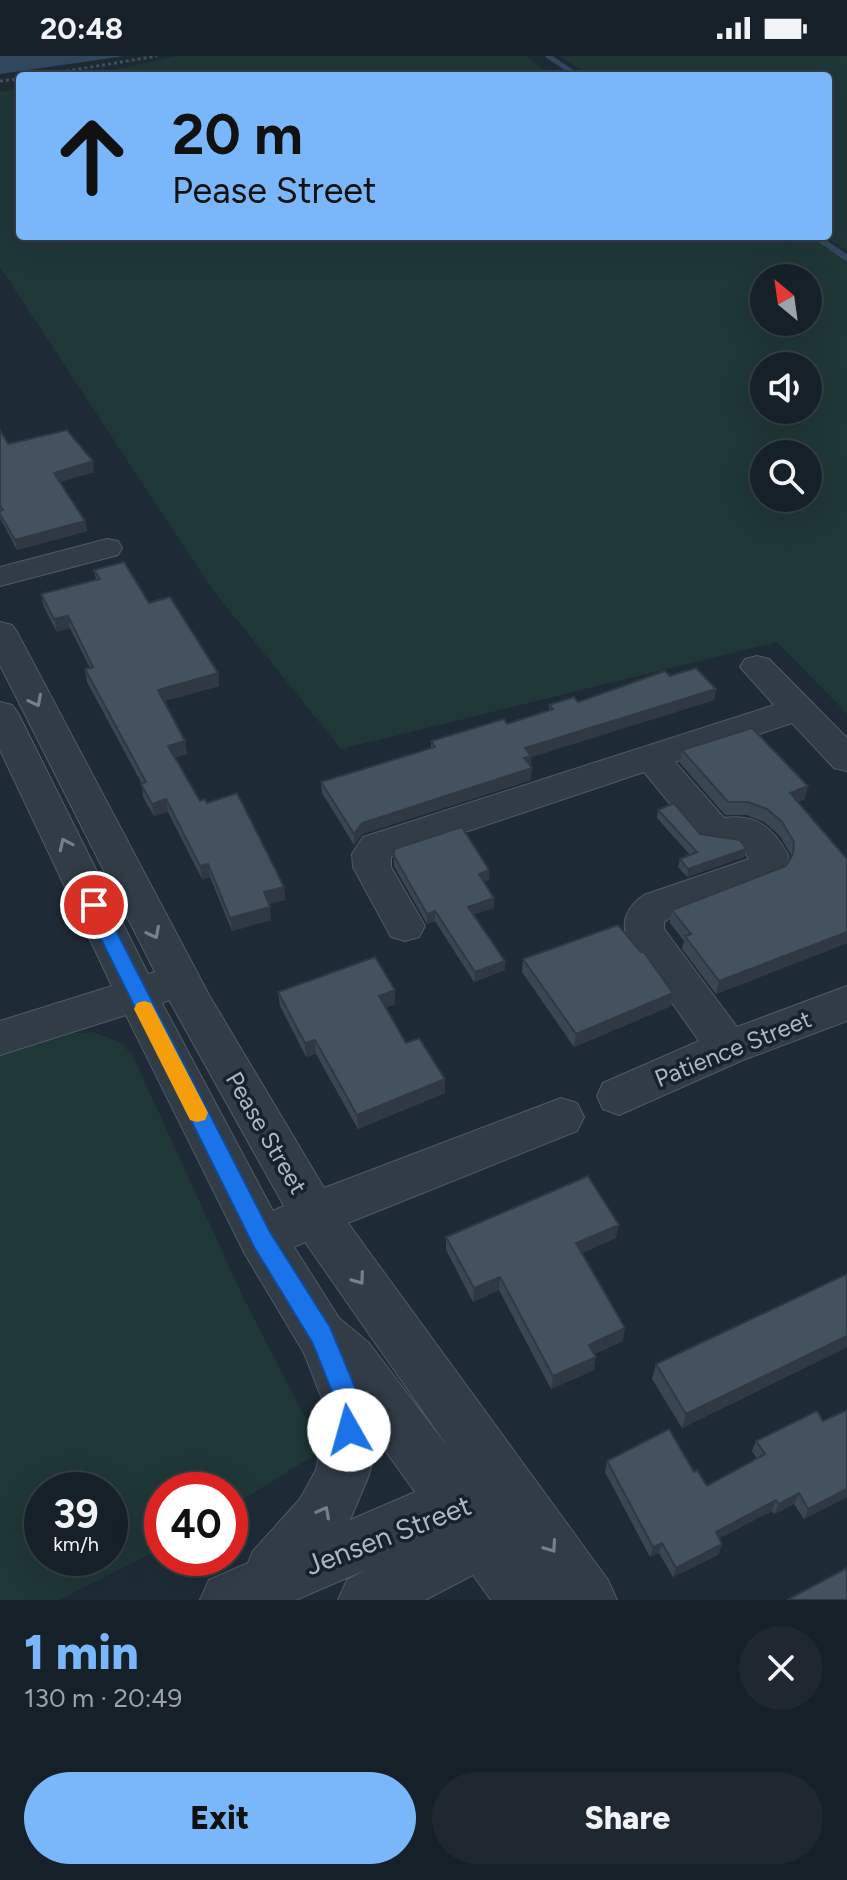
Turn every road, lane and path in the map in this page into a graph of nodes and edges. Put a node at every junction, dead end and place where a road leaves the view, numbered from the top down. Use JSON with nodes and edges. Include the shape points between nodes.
{"nodes":[{"id":1,"x":157,"y":56,"type":"edge"},
{"id":2,"x":61,"y":72,"type":"edge"},
{"id":3,"x":107,"y":548,"type":"dead end"},
{"id":4,"x":0,"y":577,"type":"edge"},
{"id":5,"x":0,"y":632,"type":"edge"},
{"id":6,"x":757,"y":667,"type":"dead end"},
{"id":7,"x":798,"y":709,"type":"junction"},
{"id":8,"x":0,"y":713,"type":"edge"},
{"id":9,"x":650,"y":756,"type":"junction"},
{"id":10,"x":847,"y":759,"type":"edge"},
{"id":11,"x":405,"y":926,"type":"dead end"},
{"id":12,"x":178,"y":981,"type":"junction"},
{"id":13,"x":137,"y":995,"type":"junction"},
{"id":14,"x":847,"y":1003,"type":"edge"},
{"id":15,"x":0,"y":1038,"type":"edge"},
{"id":16,"x":728,"y":1048,"type":"junction"},
{"id":17,"x":619,"y":1096,"type":"dead end"},
{"id":18,"x":561,"y":1117,"type":"dead end"},
{"id":19,"x":315,"y":1215,"type":"junction"},
{"id":20,"x":262,"y":1239,"type":"junction"},
{"id":21,"x":321,"y":1335,"type":"junction"},
{"id":22,"x":482,"y":1511,"type":"junction"},
{"id":23,"x":241,"y":1594,"type":"edge"},
{"id":24,"x":389,"y":1598,"type":"edge"},
{"id":25,"x":526,"y":1600,"type":"edge"},
{"id":26,"x":588,"y":1600,"type":"edge"}],
"edges":[{"from":1,"to":2,"type":"path"},
{"from":3,"to":4,"type":"street"},
{"from":5,"to":12,"type":"street","name":"Pease Street","one_way":true},
{"from":6,"to":7,"type":"street"},
{"from":7,"to":9,"type":"street"},
{"from":7,"to":10,"type":"street"},
{"from":13,"to":8,"type":"street","name":"Pease Street","one_way":true},
{"from":9,"to":11,"type":"street","via":[[377,847],[371,854],[372,867]]},
{"from":9,"to":16,"type":"street","via":[[712,829],[747,831],[769,855],[768,866],[761,870],[658,906],[642,922]]},
{"from":12,"to":13,"type":"street"},
{"from":12,"to":19,"type":"street","name":"Pease Street"},
{"from":13,"to":15,"type":"street"},
{"from":13,"to":20,"type":"street","name":"Pease Street"},
{"from":14,"to":16,"type":"street","name":"Patience Street"},
{"from":16,"to":17,"type":"street","name":"Patience Street"},
{"from":18,"to":19,"type":"street"},
{"from":19,"to":20,"type":"street"},
{"from":19,"to":22,"type":"street","name":"Pease Street","one_way":true},
{"from":20,"to":21,"type":"street","name":"Pease Street"},
{"from":21,"to":22,"type":"street","name":"Pease Street","via":[[351,1360]]},
{"from":23,"to":21,"type":"street","one_way":true,"via":[[299,1549],[320,1521],[345,1461],[350,1404]]},
{"from":22,"to":23,"type":"street","name":"Jensen Street"},
{"from":22,"to":24,"type":"street","name":"Jensen Street","via":[[451,1557]]},
{"from":22,"to":25,"type":"street","name":"Pease Street"},
{"from":22,"to":26,"type":"street","name":"Pease Street","one_way":true}]}
